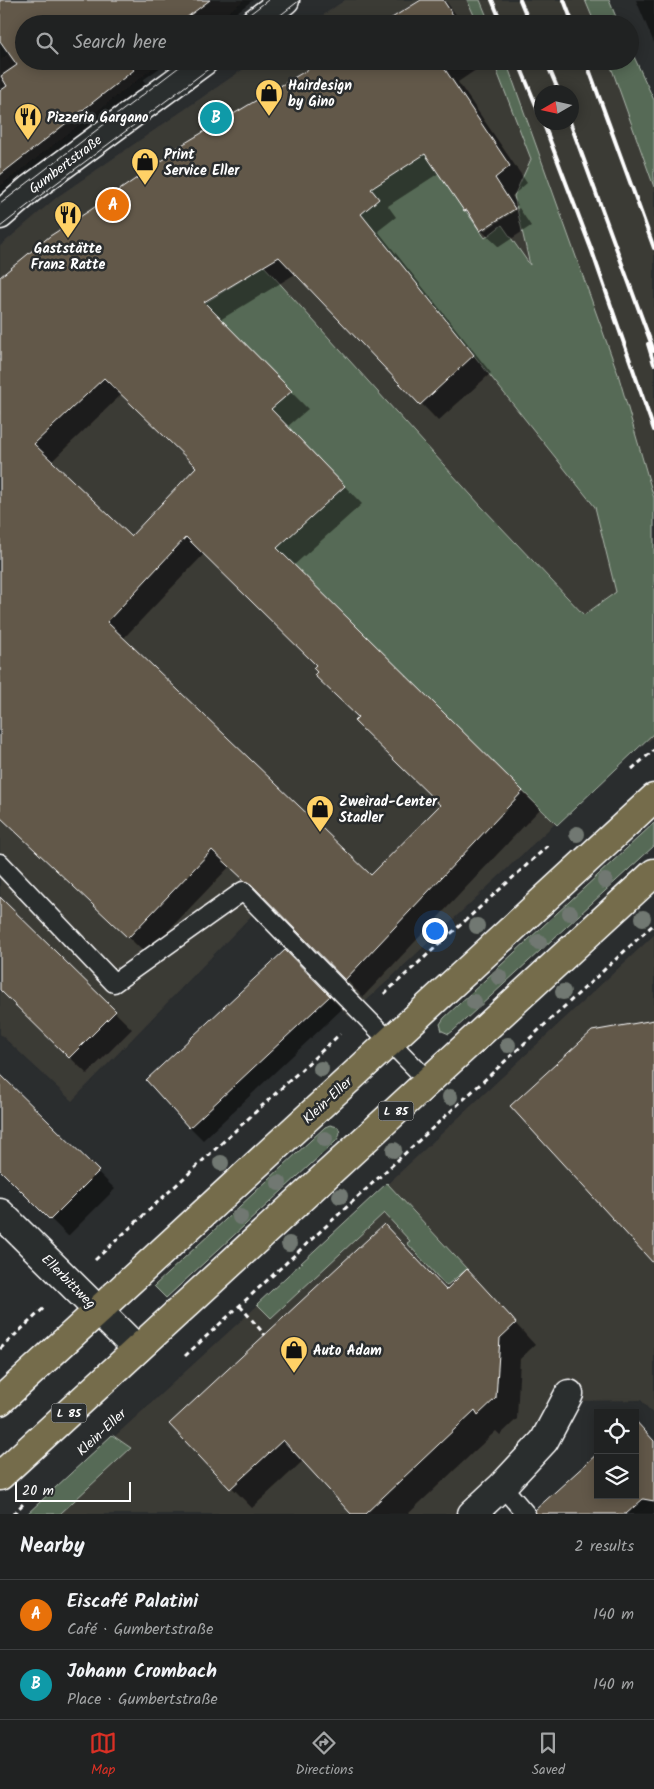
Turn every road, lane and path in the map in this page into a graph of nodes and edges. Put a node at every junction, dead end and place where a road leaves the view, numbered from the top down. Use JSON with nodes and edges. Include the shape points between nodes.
{"nodes":[{"id":1,"x":285,"y":0,"type":"edge"},
{"id":2,"x":265,"y":15,"type":"edge"},
{"id":3,"x":192,"y":70,"type":"edge"},
{"id":4,"x":0,"y":215,"type":"edge"},
{"id":5,"x":654,"y":798,"type":"edge"},
{"id":6,"x":0,"y":863,"type":"edge"},
{"id":7,"x":654,"y":872,"type":"edge"},
{"id":8,"x":654,"y":924,"type":"edge"},
{"id":9,"x":391,"y":1041,"type":"junction"},
{"id":10,"x":428,"y":1081,"type":"junction"},
{"id":11,"x":0,"y":1213,"type":"edge"},
{"id":12,"x":47,"y":1305,"type":"dead end"},
{"id":13,"x":240,"y":1306,"type":"junction"},
{"id":14,"x":98,"y":1310,"type":"junction"},
{"id":15,"x":265,"y":1335,"type":"dead end"},
{"id":16,"x":0,"y":1349,"type":"edge"},
{"id":17,"x":137,"y":1349,"type":"junction"},
{"id":18,"x":180,"y":1360,"type":"dead end"},
{"id":19,"x":569,"y":1394,"type":"dead end"},
{"id":20,"x":0,"y":1401,"type":"edge"},
{"id":21,"x":0,"y":1476,"type":"edge"},
{"id":22,"x":502,"y":1486,"type":"junction"},
{"id":23,"x":27,"y":1501,"type":"dead end"},
{"id":24,"x":13,"y":1514,"type":"edge"},
{"id":25,"x":472,"y":1514,"type":"edge"},
{"id":26,"x":526,"y":1514,"type":"edge"}],
"edges":[{"from":1,"to":2,"type":"street"},
{"from":3,"to":4,"type":"street","name":"Gumbertstraße","via":[[30,189]]},
{"from":5,"to":9,"type":"main road","name":"Klein-Eller"},
{"from":6,"to":9,"type":"lane","via":[[114,983],[243,891]]},
{"from":7,"to":10,"type":"main road","number":"L 85"},
{"from":8,"to":13,"type":"path"},
{"from":9,"to":10,"type":"lane"},
{"from":9,"to":14,"type":"main road","name":"Klein-Eller"},
{"from":10,"to":17,"type":"main road","number":"L 85"},
{"from":11,"to":14,"type":"street","name":"Ellerbittweg"},
{"from":12,"to":16,"type":"path"},
{"from":13,"to":15,"type":"path"},
{"from":13,"to":18,"type":"path"},
{"from":14,"to":17,"type":"street","name":"Ellerbittweg"},
{"from":14,"to":20,"type":"main road","name":"Klein-Eller"},
{"from":17,"to":21,"type":"main road","number":"L 85"},
{"from":19,"to":22,"type":"street","via":[[544,1441]]},
{"from":22,"to":25,"type":"street"},
{"from":22,"to":26,"type":"lane"},
{"from":23,"to":24,"type":"path"}]}
